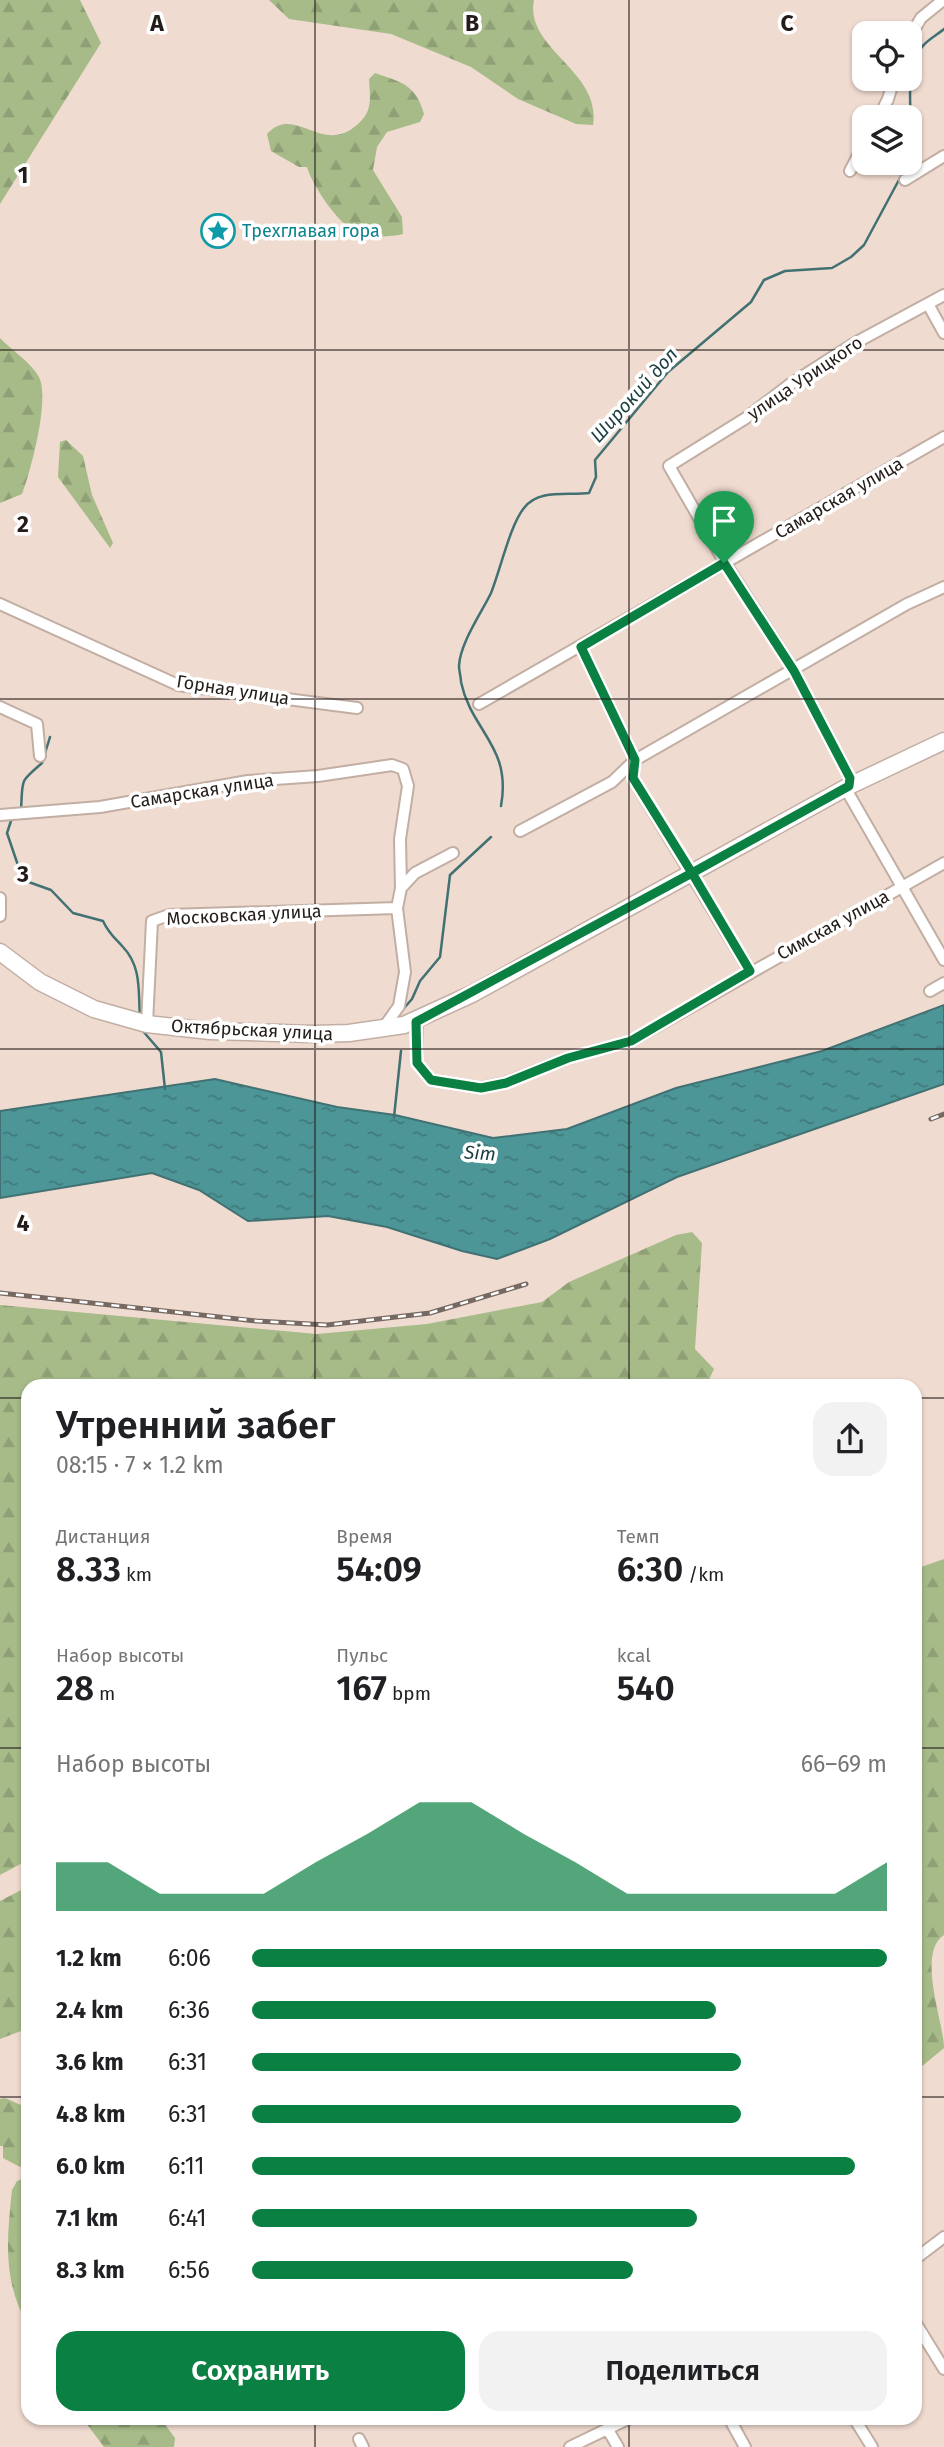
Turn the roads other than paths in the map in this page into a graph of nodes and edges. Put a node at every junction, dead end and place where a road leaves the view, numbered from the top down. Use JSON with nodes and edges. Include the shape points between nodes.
{"nodes":[{"id":1,"x":943,"y":0,"type":"edge"},
{"id":2,"x":919,"y":21,"type":"edge"},
{"id":3,"x":944,"y":156,"type":"edge"},
{"id":4,"x":852,"y":167,"type":"edge"},
{"id":5,"x":850,"y":171,"type":"dead end"},
{"id":6,"x":905,"y":180,"type":"dead end"},
{"id":7,"x":944,"y":295,"type":"edge"},
{"id":8,"x":928,"y":304,"type":"junction"},
{"id":9,"x":944,"y":333,"type":"edge"},
{"id":10,"x":944,"y":437,"type":"edge"},
{"id":11,"x":724,"y":563,"type":"junction"},
{"id":12,"x":944,"y":587,"type":"edge"},
{"id":13,"x":0,"y":604,"type":"edge"},
{"id":14,"x":581,"y":647,"type":"junction"},
{"id":15,"x":794,"y":671,"type":"junction"},
{"id":16,"x":479,"y":704,"type":"dead end"},
{"id":17,"x":0,"y":707,"type":"edge"},
{"id":18,"x":357,"y":708,"type":"dead end"},
{"id":19,"x":944,"y":741,"type":"edge"},
{"id":20,"x":40,"y":756,"type":"dead end"},
{"id":21,"x":635,"y":760,"type":"junction"},
{"id":22,"x":849,"y":786,"type":"junction"},
{"id":23,"x":0,"y":815,"type":"edge"},
{"id":24,"x":520,"y":831,"type":"dead end"},
{"id":25,"x":453,"y":853,"type":"dead end"},
{"id":26,"x":944,"y":863,"type":"edge"},
{"id":27,"x":692,"y":873,"type":"junction"},
{"id":28,"x":903,"y":887,"type":"junction"},
{"id":29,"x":401,"y":888,"type":"junction"},
{"id":30,"x":0,"y":898,"type":"edge"},
{"id":31,"x":397,"y":908,"type":"junction"},
{"id":32,"x":0,"y":916,"type":"edge"},
{"id":33,"x":0,"y":952,"type":"edge"},
{"id":34,"x":944,"y":960,"type":"edge"},
{"id":35,"x":750,"y":971,"type":"junction"},
{"id":36,"x":944,"y":983,"type":"edge"},
{"id":37,"x":930,"y":990,"type":"dead end"},
{"id":38,"x":416,"y":1022,"type":"junction"},
{"id":39,"x":147,"y":1024,"type":"junction"},
{"id":40,"x":384,"y":1027,"type":"junction"},
{"id":41,"x":944,"y":2237,"type":"edge"},
{"id":42,"x":922,"y":2254,"type":"edge"},
{"id":43,"x":922,"y":2333,"type":"edge"},
{"id":44,"x":944,"y":2369,"type":"edge"},
{"id":45,"x":617,"y":2425,"type":"edge"},
{"id":46,"x":733,"y":2425,"type":"edge"},
{"id":47,"x":858,"y":2425,"type":"edge"},
{"id":48,"x":608,"y":2430,"type":"junction"},
{"id":49,"x":570,"y":2447,"type":"edge"},
{"id":50,"x":618,"y":2447,"type":"edge"},
{"id":51,"x":745,"y":2447,"type":"edge"},
{"id":52,"x":872,"y":2447,"type":"edge"}],
"edges":[{"from":1,"to":2,"type":"street"},
{"from":3,"to":6,"type":"street"},
{"from":4,"to":5,"type":"street"},
{"from":7,"to":8,"type":"street","name":"улица Урицкого"},
{"from":8,"to":9,"type":"street"},
{"from":8,"to":11,"type":"street","name":"улица Урицкого","via":[[822,364],[669,466]]},
{"from":10,"to":11,"type":"street","name":"Самарская улица"},
{"from":11,"to":14,"type":"street","name":"Самарская улица"},
{"from":11,"to":15,"type":"street"},
{"from":12,"to":15,"type":"street"},
{"from":13,"to":18,"type":"street","name":"Горная улица","via":[[178,685]]},
{"from":14,"to":16,"type":"street","name":"Самарская улица"},
{"from":14,"to":21,"type":"street"},
{"from":15,"to":21,"type":"street"},
{"from":15,"to":22,"type":"street","via":[[850,778]]},
{"from":17,"to":20,"type":"street","via":[[37,724]]},
{"from":19,"to":22,"type":"main road","name":"Октябрьская улица"},
{"from":21,"to":24,"type":"street","via":[[612,782]]},
{"from":21,"to":27,"type":"street","via":[[633,778]]},
{"from":22,"to":27,"type":"main road","name":"Октябрьская улица"},
{"from":22,"to":28,"type":"street","via":[[847,791]]},
{"from":23,"to":29,"type":"street","name":"Самарская улица","via":[[100,807],[248,781],[392,765],[403,768],[408,786],[400,839]]},
{"from":25,"to":29,"type":"street","via":[[415,873]]},
{"from":26,"to":28,"type":"street","name":"Симская улица"},
{"from":27,"to":35,"type":"street"},
{"from":27,"to":38,"type":"main road","name":"Октябрьская улица"},
{"from":28,"to":34,"type":"street"},
{"from":28,"to":35,"type":"street","name":"Симская улица"},
{"from":29,"to":31,"type":"street"},
{"from":30,"to":32,"type":"street"},
{"from":31,"to":39,"type":"street","name":"Московская улица","via":[[169,915],[152,921]]},
{"from":31,"to":40,"type":"street","via":[[405,972],[398,1006]]},
{"from":33,"to":39,"type":"main road","name":"Октябрьская улица","via":[[40,982],[94,1009]]},
{"from":35,"to":38,"type":"street","name":"Симская улица","via":[[631,1041],[481,1088],[431,1080],[421,1072]]},
{"from":36,"to":37,"type":"street"},
{"from":38,"to":40,"type":"main road","name":"Октябрьская улица"},
{"from":39,"to":40,"type":"main road","name":"Октябрьская улица","via":[[314,1034]]},
{"from":41,"to":42,"type":"street"},
{"from":43,"to":44,"type":"street"},
{"from":45,"to":48,"type":"street"},
{"from":46,"to":51,"type":"street"},
{"from":47,"to":52,"type":"street"},
{"from":48,"to":49,"type":"street"},
{"from":48,"to":50,"type":"street"}]}
